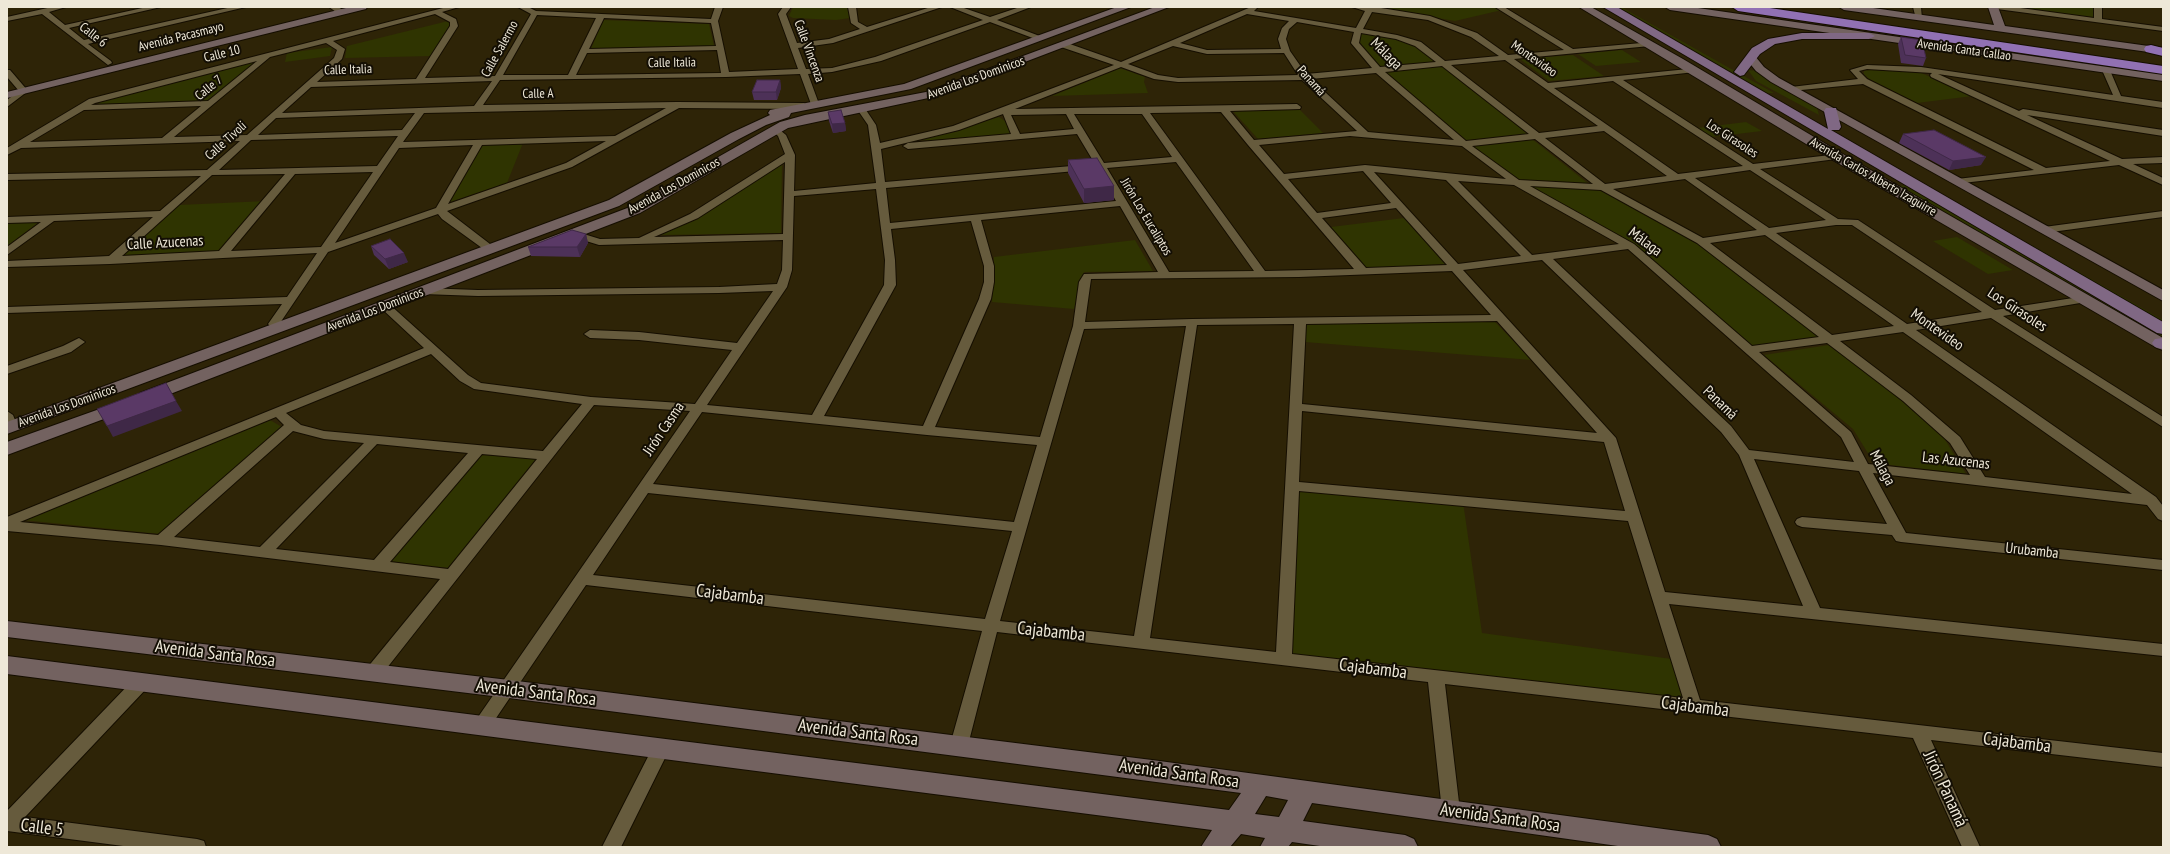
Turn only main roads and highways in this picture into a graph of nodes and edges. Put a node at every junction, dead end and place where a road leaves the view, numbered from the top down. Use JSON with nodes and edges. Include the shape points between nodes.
{"nodes":[{"id":1,"x":362,"y":7,"type":"edge"},
{"id":2,"x":1126,"y":7,"type":"edge"},
{"id":3,"x":1135,"y":7,"type":"edge"},
{"id":4,"x":1154,"y":7,"type":"edge"},
{"id":5,"x":1164,"y":7,"type":"edge"},
{"id":6,"x":1584,"y":7,"type":"edge"},
{"id":7,"x":1609,"y":7,"type":"edge"},
{"id":8,"x":1670,"y":7,"type":"edge"},
{"id":9,"x":1738,"y":7,"type":"edge"},
{"id":10,"x":1801,"y":7,"type":"edge"},
{"id":11,"x":1844,"y":7,"type":"edge"},
{"id":12,"x":1993,"y":7,"type":"edge"},
{"id":13,"x":336,"y":8,"type":"edge"},
{"id":14,"x":1624,"y":11,"type":"edge"},
{"id":15,"x":1918,"y":12,"type":"edge"},
{"id":16,"x":2001,"y":29,"type":"junction"},
{"id":17,"x":1627,"y":30,"type":"junction"},
{"id":18,"x":1869,"y":36,"type":"junction"},
{"id":19,"x":1978,"y":43,"type":"junction"},
{"id":20,"x":2159,"y":50,"type":"edge"},
{"id":21,"x":1751,"y":58,"type":"junction"},
{"id":22,"x":2163,"y":58,"type":"edge"},
{"id":23,"x":2050,"y":62,"type":"junction"},
{"id":24,"x":1695,"y":70,"type":"junction"},
{"id":25,"x":2163,"y":70,"type":"edge"},
{"id":26,"x":1734,"y":74,"type":"junction"},
{"id":27,"x":950,"y":76,"type":"junction"},
{"id":28,"x":2163,"y":78,"type":"edge"},
{"id":29,"x":925,"y":80,"type":"junction"},
{"id":30,"x":7,"y":88,"type":"edge"},
{"id":31,"x":22,"y":88,"type":"junction"},
{"id":32,"x":1778,"y":93,"type":"junction"},
{"id":33,"x":7,"y":95,"type":"edge"},
{"id":34,"x":892,"y":101,"type":"junction"},
{"id":35,"x":1831,"y":111,"type":"junction"},
{"id":36,"x":1834,"y":127,"type":"junction"},
{"id":37,"x":735,"y":136,"type":"junction"},
{"id":38,"x":713,"y":142,"type":"junction"},
{"id":39,"x":682,"y":176,"type":"junction"},
{"id":40,"x":673,"y":188,"type":"junction"},
{"id":41,"x":2030,"y":238,"type":"junction"},
{"id":42,"x":2007,"y":239,"type":"junction"},
{"id":43,"x":453,"y":264,"type":"junction"},
{"id":44,"x":424,"y":269,"type":"junction"},
{"id":45,"x":2163,"y":296,"type":"edge"},
{"id":46,"x":364,"y":308,"type":"junction"},
{"id":47,"x":2163,"y":314,"type":"edge"},
{"id":48,"x":341,"y":323,"type":"junction"},
{"id":49,"x":2162,"y":340,"type":"edge"},
{"id":50,"x":7,"y":421,"type":"edge"},
{"id":51,"x":7,"y":441,"type":"edge"},
{"id":52,"x":7,"y":449,"type":"edge"},
{"id":53,"x":7,"y":629,"type":"edge"},
{"id":54,"x":7,"y":665,"type":"edge"},
{"id":55,"x":1260,"y":785,"type":"junction"},
{"id":56,"x":1305,"y":791,"type":"junction"},
{"id":57,"x":1235,"y":822,"type":"junction"},
{"id":58,"x":1280,"y":839,"type":"edge"},
{"id":59,"x":1214,"y":847,"type":"edge"},
{"id":60,"x":1405,"y":847,"type":"edge"},
{"id":61,"x":1708,"y":847,"type":"edge"}],
"edges":[{"from":1,"to":13,"type":"main road","name":"Avenida Pacasmayo"},
{"from":2,"to":29,"type":"main road","name":"Avenida Los Dominicos"},
{"from":3,"to":27,"type":"main road","name":"Avenida Los Dominicos"},
{"from":4,"to":34,"type":"main road","name":"Avenida Los Dominicos","via":[[928,91]]},
{"from":5,"to":34,"type":"main road","name":"Avenida Los Dominicos","via":[[935,93]]},
{"from":6,"to":17,"type":"main road","name":"Avenida Carlos Alberto Izaguirre"},
{"from":7,"to":14,"type":"main road","name":"Avenida Carlos Alberto Izaguirre"},
{"from":8,"to":18,"type":"main road","name":"Avenida Canta Callao"},
{"from":9,"to":19,"type":"highway","name":"Avenida Canta Callao"},
{"from":10,"to":22,"type":"highway","name":"Avenida Canta Callao"},
{"from":11,"to":15,"type":"main road","name":"Avenida Canta Callao"},
{"from":12,"to":16,"type":"main road"},
{"from":13,"to":31,"type":"main road","name":"Avenida Pacasmayo"},
{"from":13,"to":31,"type":"main road","name":"Avenida Pacasmayo","via":[[108,63]]},
{"from":14,"to":17,"type":"main road"},
{"from":14,"to":26,"type":"main road","name":"Avenida Carlos Alberto Izaguirre"},
{"from":15,"to":16,"type":"main road","name":"Avenida Canta Callao"},
{"from":16,"to":20,"type":"main road","name":"Avenida Canta Callao"},
{"from":17,"to":24,"type":"main road","name":"Avenida Carlos Alberto Izaguirre"},
{"from":18,"to":21,"type":"main road","via":[[1826,35],[1783,39],[1764,45]]},
{"from":18,"to":23,"type":"main road","name":"Avenida Canta Callao"},
{"from":19,"to":23,"type":"highway"},
{"from":19,"to":25,"type":"highway","name":"Avenida Canta Callao"},
{"from":21,"to":26,"type":"main road"},
{"from":21,"to":32,"type":"main road","name":"Avenida Carlos Alberto Izaguirre"},
{"from":23,"to":28,"type":"main road","name":"Avenida Canta Callao"},
{"from":24,"to":26,"type":"main road"},
{"from":24,"to":49,"type":"main road","name":"Avenida Carlos Alberto Izaguirre","via":[[1836,156]]},
{"from":26,"to":32,"type":"main road","name":"Avenida Carlos Alberto Izaguirre"},
{"from":27,"to":29,"type":"main road"},
{"from":27,"to":37,"type":"main road","name":"Avenida Los Dominicos","via":[[908,90],[780,115]]},
{"from":29,"to":38,"type":"main road","name":"Avenida Los Dominicos","via":[[902,88],[765,116]]},
{"from":30,"to":31,"type":"main road","name":"Avenida Pacasmayo"},
{"from":31,"to":33,"type":"main road","name":"Avenida Pacasmayo"},
{"from":32,"to":35,"type":"main road","name":"Avenida Carlos Alberto Izaguirre"},
{"from":32,"to":36,"type":"main road","name":"Avenida Carlos Alberto Izaguirre"},
{"from":32,"to":42,"type":"main road","name":"Avenida Carlos Alberto Izaguirre"},
{"from":34,"to":39,"type":"main road","name":"Avenida Los Dominicos","via":[[804,115],[774,123]]},
{"from":34,"to":40,"type":"main road","name":"Avenida Los Dominicos","via":[[805,119],[775,129]]},
{"from":35,"to":36,"type":"main road"},
{"from":35,"to":45,"type":"main road","name":"Avenida Carlos Alberto Izaguirre"},
{"from":36,"to":41,"type":"main road","name":"Avenida Carlos Alberto Izaguirre"},
{"from":37,"to":38,"type":"main road"},
{"from":37,"to":43,"type":"main road","name":"Avenida Los Dominicos","via":[[619,201]]},
{"from":38,"to":44,"type":"main road","name":"Avenida Los Dominicos","via":[[612,198]]},
{"from":39,"to":40,"type":"main road"},
{"from":39,"to":46,"type":"main road","name":"Avenida Los Dominicos","via":[[626,208]]},
{"from":40,"to":48,"type":"main road","name":"Avenida Los Dominicos","via":[[640,207],[574,234]]},
{"from":41,"to":42,"type":"main road","via":[[2014,235]]},
{"from":41,"to":47,"type":"main road","name":"Avenida Carlos Alberto Izaguirre"},
{"from":42,"to":49,"type":"main road","name":"Avenida Carlos Alberto Izaguirre"},
{"from":43,"to":44,"type":"main road"},
{"from":43,"to":50,"type":"main road","name":"Avenida Los Dominicos"},
{"from":44,"to":50,"type":"main road","name":"Avenida Los Dominicos"},
{"from":46,"to":48,"type":"main road"},
{"from":46,"to":51,"type":"main road","name":"Avenida Los Dominicos"},
{"from":48,"to":52,"type":"main road","name":"Avenida Los Dominicos"},
{"from":53,"to":55,"type":"main road","name":"Avenida Santa Rosa","via":[[509,689]]},
{"from":54,"to":57,"type":"main road"},
{"from":55,"to":56,"type":"main road","name":"Avenida Santa Rosa"},
{"from":55,"to":57,"type":"main road"},
{"from":56,"to":58,"type":"main road"},
{"from":56,"to":61,"type":"main road","name":"Avenida Santa Rosa"},
{"from":57,"to":58,"type":"main road"},
{"from":57,"to":59,"type":"main road"},
{"from":58,"to":60,"type":"main road"}]}
